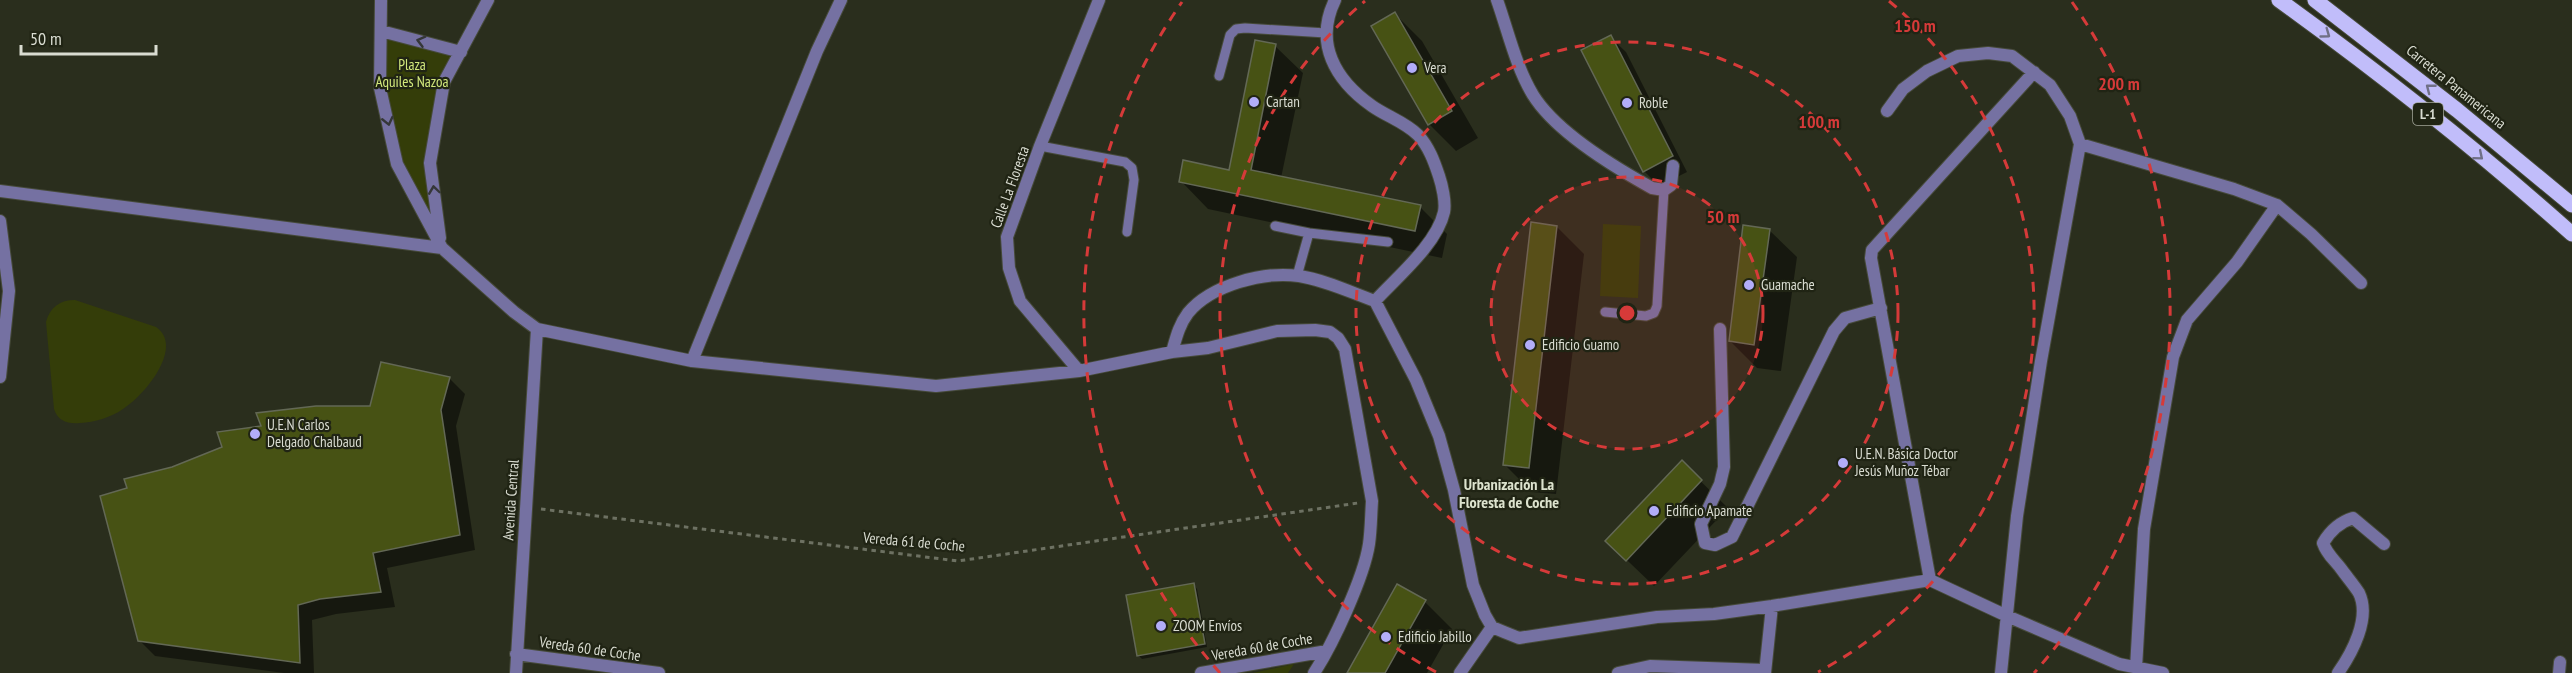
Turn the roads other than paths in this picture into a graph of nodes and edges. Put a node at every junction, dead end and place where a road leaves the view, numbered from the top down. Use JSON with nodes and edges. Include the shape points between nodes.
{"nodes":[{"id":1,"x":381,"y":0,"type":"edge"},
{"id":2,"x":488,"y":0,"type":"edge"},
{"id":3,"x":841,"y":0,"type":"edge"},
{"id":4,"x":1100,"y":0,"type":"edge"},
{"id":5,"x":1335,"y":0,"type":"edge"},
{"id":6,"x":1497,"y":0,"type":"edge"},
{"id":7,"x":2279,"y":0,"type":"edge"},
{"id":8,"x":2315,"y":0,"type":"edge"},
{"id":9,"x":381,"y":31,"type":"junction"},
{"id":10,"x":1326,"y":33,"type":"junction"},
{"id":11,"x":461,"y":52,"type":"junction"},
{"id":12,"x":2034,"y":72,"type":"junction"},
{"id":13,"x":1219,"y":76,"type":"dead end"},
{"id":14,"x":1887,"y":111,"type":"dead end"},
{"id":15,"x":2080,"y":144,"type":"junction"},
{"id":16,"x":1040,"y":146,"type":"junction"},
{"id":17,"x":1672,"y":166,"type":"dead end"},
{"id":18,"x":1664,"y":190,"type":"junction"},
{"id":19,"x":0,"y":191,"type":"edge"},
{"id":20,"x":2277,"y":205,"type":"junction"},
{"id":21,"x":2572,"y":205,"type":"edge"},
{"id":22,"x":0,"y":221,"type":"edge"},
{"id":23,"x":1275,"y":226,"type":"dead end"},
{"id":24,"x":1127,"y":232,"type":"dead end"},
{"id":25,"x":1309,"y":233,"type":"junction"},
{"id":26,"x":2572,"y":234,"type":"edge"},
{"id":27,"x":1388,"y":242,"type":"dead end"},
{"id":28,"x":442,"y":248,"type":"junction"},
{"id":29,"x":1297,"y":276,"type":"junction"},
{"id":30,"x":2361,"y":283,"type":"dead end"},
{"id":31,"x":1375,"y":301,"type":"junction"},
{"id":32,"x":1881,"y":308,"type":"junction"},
{"id":33,"x":1605,"y":312,"type":"dead end"},
{"id":34,"x":1720,"y":329,"type":"dead end"},
{"id":35,"x":537,"y":330,"type":"junction"},
{"id":36,"x":1,"y":351,"type":"edge"},
{"id":37,"x":1172,"y":352,"type":"junction"},
{"id":38,"x":692,"y":361,"type":"junction"},
{"id":39,"x":1079,"y":372,"type":"junction"},
{"id":40,"x":0,"y":377,"type":"edge"},
{"id":41,"x":2384,"y":544,"type":"dead end"},
{"id":42,"x":1930,"y":580,"type":"junction"},
{"id":43,"x":1772,"y":606,"type":"junction"},
{"id":44,"x":2007,"y":616,"type":"junction"},
{"id":45,"x":1492,"y":627,"type":"junction"},
{"id":46,"x":1327,"y":651,"type":"junction"},
{"id":47,"x":516,"y":654,"type":"junction"},
{"id":48,"x":2136,"y":668,"type":"junction"},
{"id":49,"x":1765,"y":672,"type":"edge"},
{"id":50,"x":516,"y":673,"type":"edge"},
{"id":51,"x":659,"y":673,"type":"edge"},
{"id":52,"x":1202,"y":673,"type":"edge"},
{"id":53,"x":1314,"y":673,"type":"edge"},
{"id":54,"x":1460,"y":673,"type":"edge"},
{"id":55,"x":1618,"y":673,"type":"edge"},
{"id":56,"x":2001,"y":673,"type":"edge"},
{"id":57,"x":2163,"y":673,"type":"edge"},
{"id":58,"x":2338,"y":673,"type":"edge"}],
"edges":[{"from":1,"to":9,"type":"street"},
{"from":2,"to":11,"type":"street"},
{"from":3,"to":38,"type":"street"},
{"from":4,"to":16,"type":"street","name":"Calle La Floresta"},
{"from":5,"to":10,"type":"street"},
{"from":6,"to":18,"type":"street","via":[[1532,94],[1549,116],[1635,179]]},
{"from":7,"to":26,"type":"main road","number":"L-1","one_way":true,"via":[[2438,121]]},
{"from":21,"to":8,"type":"main road","name":"Carretera Panamericana","number":"L-1","one_way":true},
{"from":11,"to":9,"type":"street","one_way":true},
{"from":9,"to":28,"type":"street","one_way":true,"via":[[380,88],[397,164]]},
{"from":10,"to":13,"type":"lane","via":[[1236,29],[1230,35]]},
{"from":10,"to":31,"type":"street","via":[[1328,52],[1338,72],[1372,106],[1418,135],[1432,154],[1441,182],[1445,211],[1436,230],[1424,250]]},
{"from":28,"to":11,"type":"street","one_way":true,"via":[[430,163],[444,82]]},
{"from":12,"to":14,"type":"street","via":[[2012,56],[1958,56],[1903,88]]},
{"from":12,"to":15,"type":"street","via":[[2050,85],[2070,116]]},
{"from":12,"to":32,"type":"street","via":[[1872,250]]},
{"from":15,"to":20,"type":"street"},
{"from":15,"to":44,"type":"street","via":[[2041,361]]},
{"from":16,"to":24,"type":"lane","via":[[1125,162],[1132,168]]},
{"from":16,"to":39,"type":"street","name":"Calle La Floresta","via":[[1006,237],[1009,268],[1020,301]]},
{"from":17,"to":18,"type":"street","via":[[1671,185]]},
{"from":18,"to":33,"type":"lane","via":[[1657,306],[1646,316]]},
{"from":19,"to":28,"type":"street"},
{"from":20,"to":30,"type":"street"},
{"from":20,"to":48,"type":"street","via":[[2237,262],[2187,320],[2173,357],[2144,529]]},
{"from":22,"to":36,"type":"street","via":[[9,291]]},
{"from":23,"to":25,"type":"lane"},
{"from":25,"to":27,"type":"lane"},
{"from":25,"to":29,"type":"lane"},
{"from":28,"to":35,"type":"street"},
{"from":29,"to":31,"type":"street"},
{"from":29,"to":37,"type":"street","via":[[1269,277],[1223,287],[1189,312]]},
{"from":31,"to":45,"type":"street","via":[[1416,380],[1439,436],[1473,585]]},
{"from":32,"to":34,"type":"street","via":[[1845,318],[1834,331],[1732,537],[1715,545],[1705,543],[1701,524],[1724,467]]},
{"from":32,"to":42,"type":"street"},
{"from":35,"to":38,"type":"street"},
{"from":35,"to":47,"type":"street","name":"Avenida Central"},
{"from":36,"to":40,"type":"street"},
{"from":37,"to":39,"type":"street"},
{"from":37,"to":46,"type":"street","via":[[1209,348],[1277,331],[1315,330],[1330,332],[1345,349],[1372,501],[1363,570]]},
{"from":38,"to":39,"type":"street","via":[[936,386]]},
{"from":41,"to":58,"type":"street","via":[[2353,518],[2329,533],[2323,543],[2326,553],[2359,594],[2363,608],[2350,655]]},
{"from":42,"to":43,"type":"street"},
{"from":42,"to":44,"type":"street"},
{"from":43,"to":45,"type":"street","via":[[1657,616],[1519,638]]},
{"from":43,"to":49,"type":"street"},
{"from":44,"to":48,"type":"street"},
{"from":44,"to":56,"type":"street"},
{"from":45,"to":54,"type":"street"},
{"from":46,"to":52,"type":"street","name":"Vereda 60 de Coche"},
{"from":46,"to":53,"type":"street"},
{"from":47,"to":50,"type":"street","name":"Avenida Central"},
{"from":47,"to":51,"type":"street","name":"Vereda 60 de Coche"},
{"from":48,"to":57,"type":"street"},
{"from":49,"to":55,"type":"street","via":[[1650,666]]}]}
